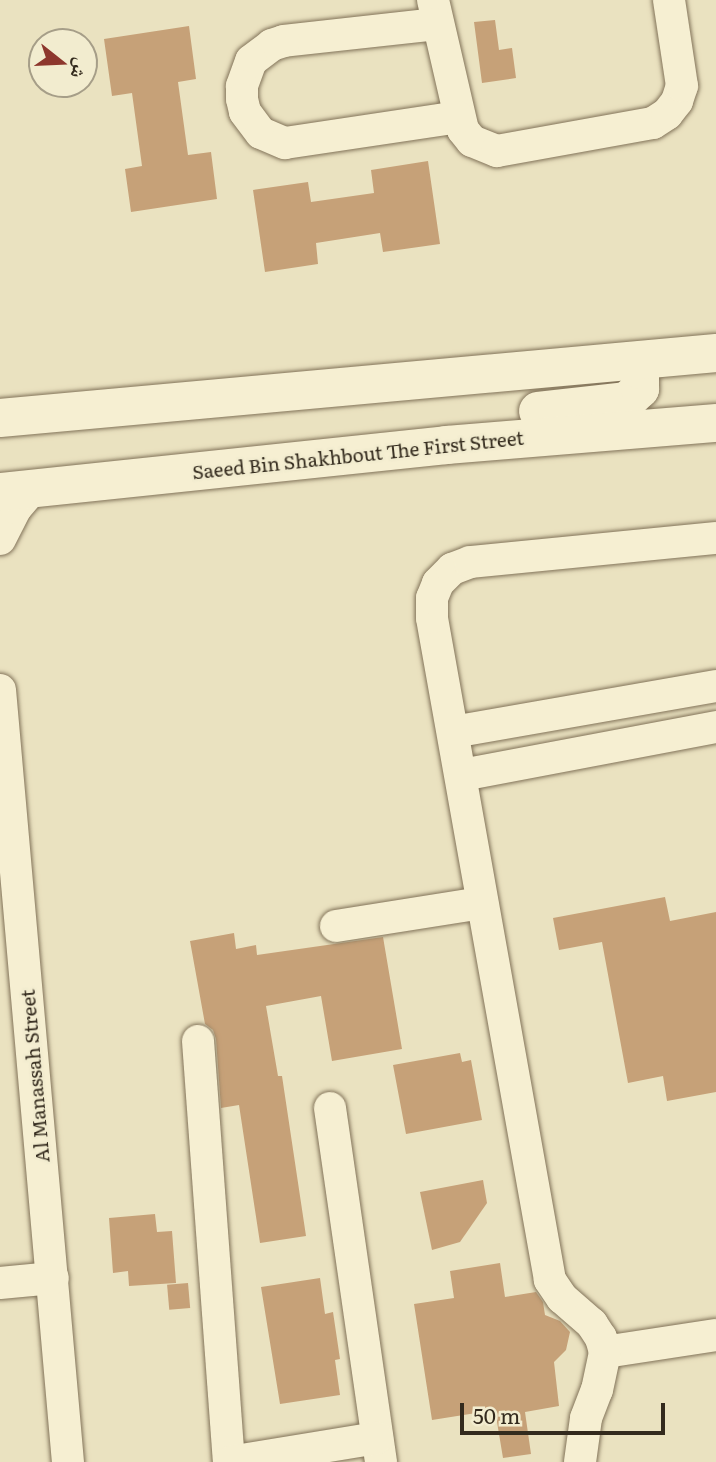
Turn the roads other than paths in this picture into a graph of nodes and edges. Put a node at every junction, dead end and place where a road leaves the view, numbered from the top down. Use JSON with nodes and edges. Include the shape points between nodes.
{"nodes":[{"id":1,"x":669,"y":0,"type":"edge"},
{"id":2,"x":435,"y":12,"type":"edge"},
{"id":3,"x":458,"y":117,"type":"junction"},
{"id":4,"x":716,"y":353,"type":"edge"},
{"id":5,"x":635,"y":363,"type":"junction"},
{"id":6,"x":0,"y":418,"type":"edge"},
{"id":7,"x":716,"y":423,"type":"edge"},
{"id":8,"x":447,"y":444,"type":"junction"},
{"id":9,"x":16,"y":490,"type":"edge"},
{"id":10,"x":716,"y":538,"type":"edge"},
{"id":11,"x":0,"y":539,"type":"edge"},
{"id":12,"x":716,"y":686,"type":"edge"},
{"id":13,"x":0,"y":690,"type":"edge"},
{"id":14,"x":716,"y":727,"type":"edge"},
{"id":15,"x":453,"y":732,"type":"junction"},
{"id":16,"x":462,"y":775,"type":"junction"},
{"id":17,"x":482,"y":903,"type":"junction"},
{"id":18,"x":336,"y":926,"type":"dead end"},
{"id":19,"x":198,"y":1041,"type":"dead end"},
{"id":20,"x":330,"y":1108,"type":"dead end"},
{"id":21,"x":53,"y":1278,"type":"junction"},
{"id":22,"x":0,"y":1283,"type":"edge"},
{"id":23,"x":716,"y":1335,"type":"edge"},
{"id":24,"x":605,"y":1352,"type":"junction"},
{"id":25,"x":379,"y":1450,"type":"edge"},
{"id":26,"x":68,"y":1462,"type":"edge"},
{"id":27,"x":230,"y":1462,"type":"edge"},
{"id":28,"x":580,"y":1462,"type":"edge"}],
"edges":[{"from":1,"to":3,"type":"street","via":[[682,86],[667,114],[653,123],[497,151],[472,141]]},
{"from":2,"to":3,"type":"street"},
{"from":2,"to":3,"type":"street","via":[[272,45],[251,61],[242,99],[245,112],[261,133],[285,143]]},
{"from":4,"to":5,"type":"main road"},
{"from":5,"to":6,"type":"main road"},
{"from":5,"to":8,"type":"main road","via":[[640,370],[640,389],[627,401],[496,415],[469,425]]},
{"from":7,"to":8,"type":"main road","name":"Saeed Bin Shakhbout The First Street"},
{"from":8,"to":9,"type":"main road","name":"Saeed Bin Shakhbout The First Street"},
{"from":9,"to":11,"type":"street","via":[[16,508]]},
{"from":10,"to":15,"type":"street","via":[[470,562],[453,569],[438,583],[432,598]]},
{"from":12,"to":15,"type":"street"},
{"from":13,"to":21,"type":"street","name":"Al Manassah Street"},
{"from":14,"to":16,"type":"street"},
{"from":15,"to":16,"type":"street"},
{"from":16,"to":17,"type":"street"},
{"from":17,"to":18,"type":"street"},
{"from":17,"to":24,"type":"street","via":[[550,1280],[562,1298],[592,1324]]},
{"from":19,"to":27,"type":"street"},
{"from":20,"to":25,"type":"street"},
{"from":21,"to":22,"type":"street"},
{"from":21,"to":26,"type":"street","name":"Al Manassah Street"},
{"from":23,"to":24,"type":"street"},
{"from":24,"to":28,"type":"street","via":[[586,1418]]},
{"from":25,"to":27,"type":"street"}]}
